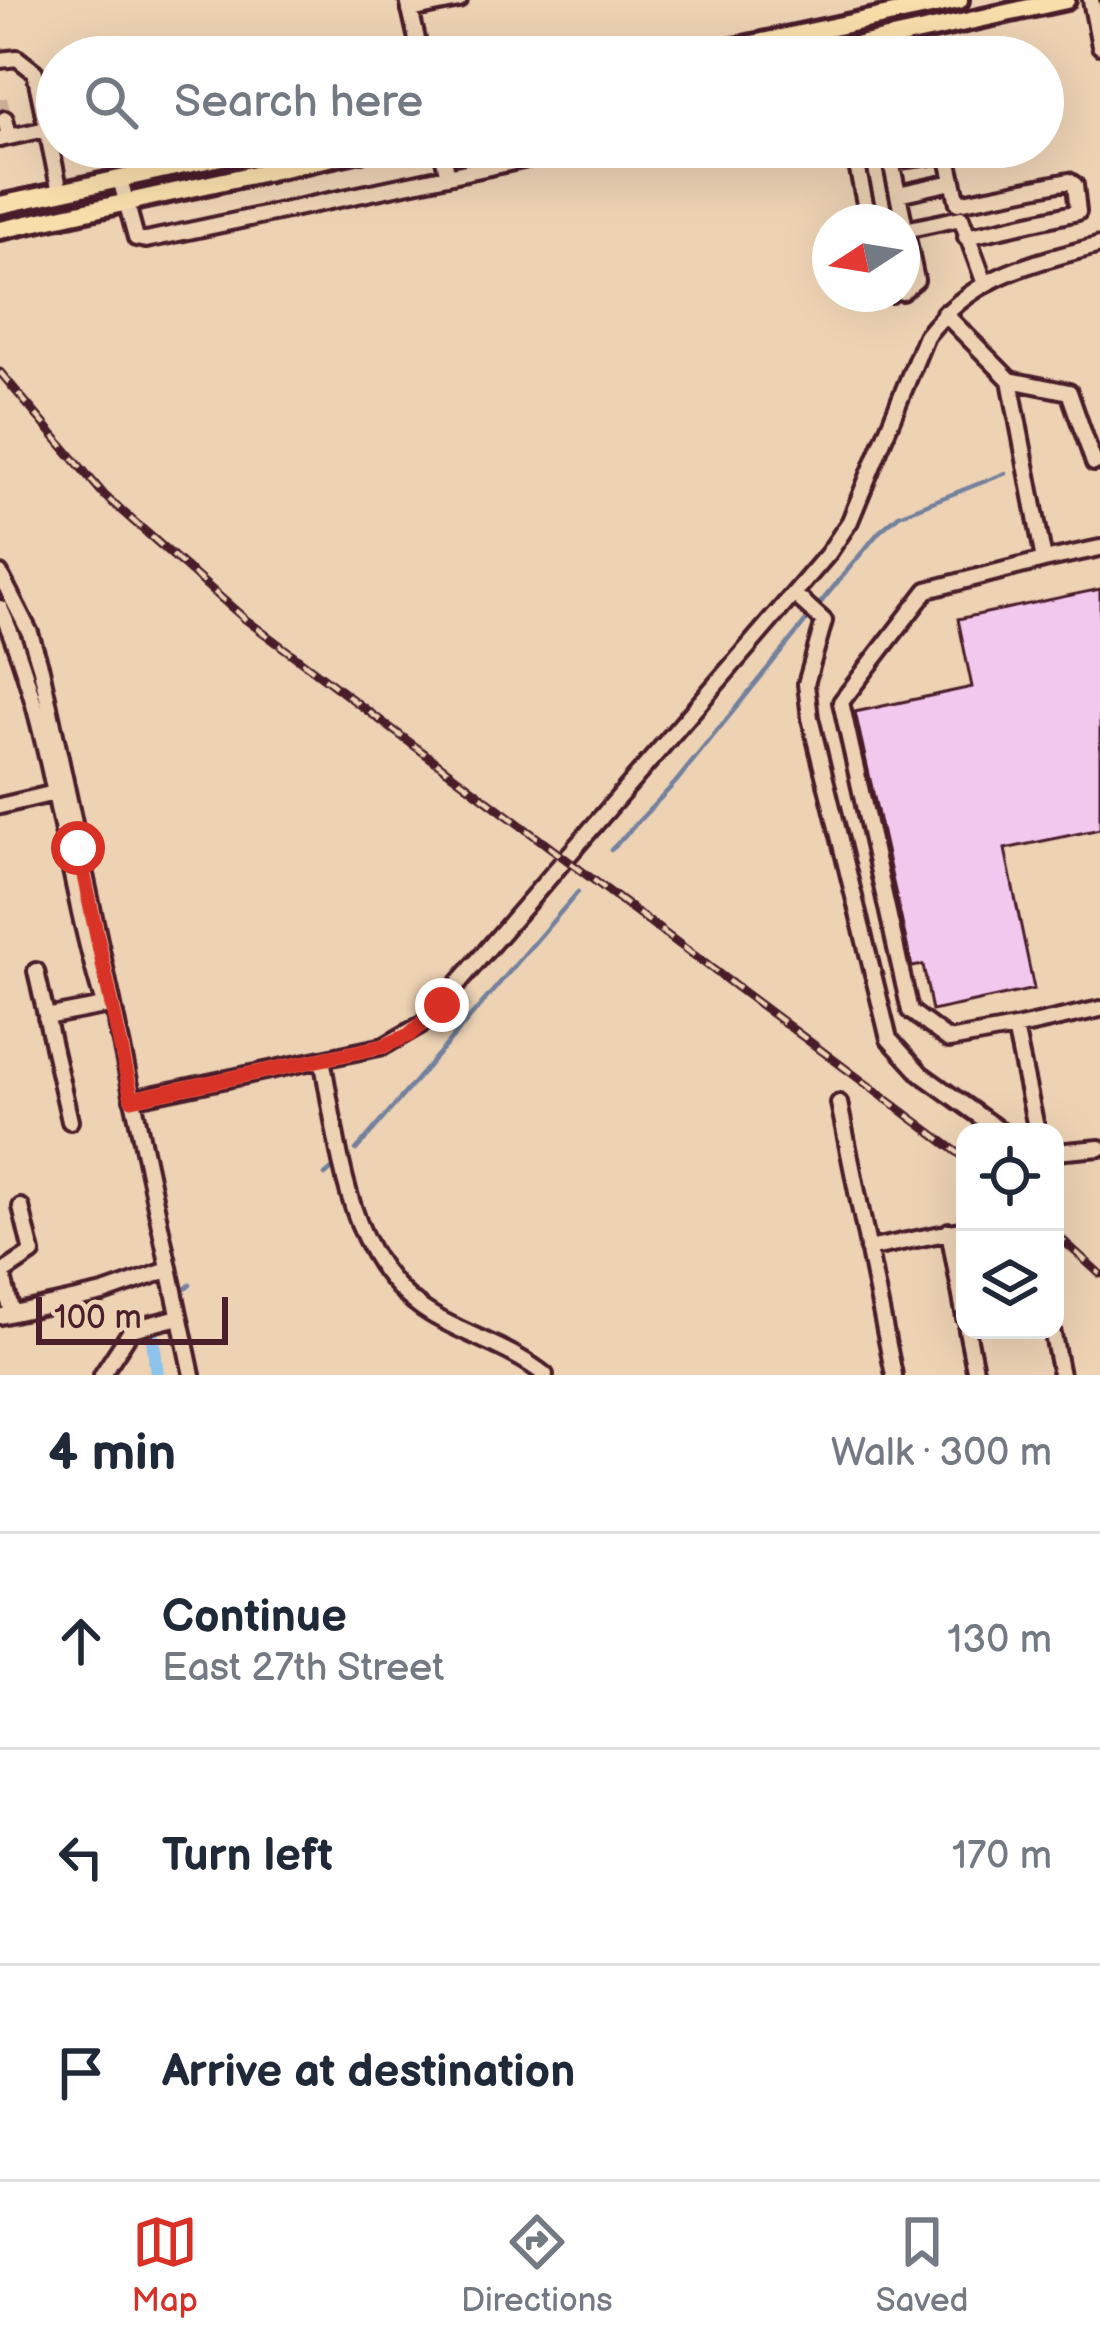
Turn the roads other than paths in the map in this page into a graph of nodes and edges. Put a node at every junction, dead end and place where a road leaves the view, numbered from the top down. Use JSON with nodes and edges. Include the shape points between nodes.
{"nodes":[{"id":1,"x":459,"y":0,"type":"edge"},
{"id":2,"x":959,"y":0,"type":"edge"},
{"id":3,"x":1066,"y":0,"type":"edge"},
{"id":4,"x":1091,"y":0,"type":"edge"},
{"id":5,"x":409,"y":5,"type":"edge"},
{"id":6,"x":416,"y":36,"type":"edge"},
{"id":7,"x":790,"y":36,"type":"edge"},
{"id":8,"x":929,"y":36,"type":"edge"},
{"id":9,"x":1100,"y":46,"type":"edge"},
{"id":10,"x":0,"y":60,"type":"edge"},
{"id":11,"x":36,"y":77,"type":"edge"},
{"id":12,"x":4,"y":119,"type":"dead end"},
{"id":13,"x":36,"y":131,"type":"edge"},
{"id":14,"x":4,"y":138,"type":"edge"},
{"id":15,"x":55,"y":168,"type":"edge"},
{"id":16,"x":171,"y":168,"type":"edge"},
{"id":17,"x":284,"y":168,"type":"edge"},
{"id":18,"x":446,"y":168,"type":"edge"},
{"id":19,"x":486,"y":168,"type":"edge"},
{"id":20,"x":857,"y":168,"type":"edge"},
{"id":21,"x":893,"y":168,"type":"edge"},
{"id":22,"x":950,"y":168,"type":"edge"},
{"id":23,"x":448,"y":176,"type":"junction"},
{"id":24,"x":120,"y":179,"type":"junction"},
{"id":25,"x":953,"y":182,"type":"junction"},
{"id":26,"x":60,"y":192,"type":"junction"},
{"id":27,"x":898,"y":194,"type":"junction"},
{"id":28,"x":1,"y":201,"type":"edge"},
{"id":29,"x":125,"y":203,"type":"junction"},
{"id":30,"x":865,"y":204,"type":"edge"},
{"id":31,"x":900,"y":204,"type":"edge"},
{"id":32,"x":960,"y":211,"type":"junction"},
{"id":33,"x":920,"y":225,"type":"edge"},
{"id":34,"x":0,"y":230,"type":"edge"},
{"id":35,"x":966,"y":237,"type":"junction"},
{"id":36,"x":1100,"y":245,"type":"edge"},
{"id":37,"x":984,"y":281,"type":"junction"},
{"id":38,"x":944,"y":313,"type":"junction"},
{"id":39,"x":1010,"y":380,"type":"junction"},
{"id":40,"x":1094,"y":463,"type":"dead end"},
{"id":41,"x":1100,"y":548,"type":"edge"},
{"id":42,"x":1044,"y":560,"type":"junction"},
{"id":43,"x":0,"y":574,"type":"edge"},
{"id":44,"x":794,"y":594,"type":"junction"},
{"id":45,"x":0,"y":608,"type":"edge"},
{"id":46,"x":58,"y":792,"type":"junction"},
{"id":47,"x":0,"y":806,"type":"edge"},
{"id":48,"x":36,"y":970,"type":"dead end"},
{"id":49,"x":104,"y":1006,"type":"junction"},
{"id":50,"x":1100,"y":1009,"type":"edge"},
{"id":51,"x":46,"y":1017,"type":"junction"},
{"id":52,"x":1015,"y":1028,"type":"junction"},
{"id":53,"x":322,"y":1059,"type":"junction"},
{"id":54,"x":127,"y":1077,"type":"junction"},
{"id":55,"x":132,"y":1099,"type":"junction"},
{"id":56,"x":838,"y":1103,"type":"dead end"},
{"id":57,"x":70,"y":1121,"type":"dead end"},
{"id":58,"x":988,"y":1123,"type":"edge"},
{"id":59,"x":1035,"y":1123,"type":"edge"},
{"id":60,"x":1100,"y":1148,"type":"edge"},
{"id":61,"x":1064,"y":1151,"type":"edge"},
{"id":62,"x":21,"y":1207,"type":"dead end"},
{"id":63,"x":956,"y":1230,"type":"edge"},
{"id":64,"x":868,"y":1249,"type":"junction"},
{"id":65,"x":168,"y":1270,"type":"junction"},
{"id":66,"x":1,"y":1273,"type":"edge"},
{"id":67,"x":6,"y":1315,"type":"edge"},
{"id":68,"x":179,"y":1317,"type":"junction"},
{"id":69,"x":969,"y":1339,"type":"edge"},
{"id":70,"x":1054,"y":1339,"type":"edge"},
{"id":71,"x":102,"y":1375,"type":"edge"},
{"id":72,"x":192,"y":1375,"type":"edge"},
{"id":73,"x":545,"y":1375,"type":"edge"},
{"id":74,"x":894,"y":1375,"type":"edge"},
{"id":75,"x":976,"y":1375,"type":"edge"},
{"id":76,"x":1060,"y":1375,"type":"edge"}],
"edges":[{"from":1,"to":5,"type":"street"},
{"from":2,"to":7,"type":"main road"},
{"from":3,"to":8,"type":"main road"},
{"from":4,"to":9,"type":"street"},
{"from":5,"to":6,"type":"street"},
{"from":10,"to":11,"type":"street","via":[[17,58]]},
{"from":12,"to":14,"type":"street"},
{"from":13,"to":14,"type":"street"},
{"from":15,"to":26,"type":"street"},
{"from":16,"to":24,"type":"main road"},
{"from":17,"to":29,"type":"main road"},
{"from":18,"to":23,"type":"street"},
{"from":19,"to":23,"type":"street"},
{"from":20,"to":30,"type":"street"},
{"from":21,"to":27,"type":"street"},
{"from":22,"to":25,"type":"street"},
{"from":23,"to":29,"type":"street","via":[[146,240],[136,238]]},
{"from":24,"to":26,"type":"main road"},
{"from":24,"to":29,"type":"street"},
{"from":25,"to":27,"type":"street"},
{"from":25,"to":32,"type":"street"},
{"from":26,"to":28,"type":"main road"},
{"from":27,"to":31,"type":"street"},
{"from":29,"to":34,"type":"main road"},
{"from":32,"to":33,"type":"street"},
{"from":32,"to":35,"type":"street"},
{"from":32,"to":35,"type":"street","via":[[1070,181],[1081,207]]},
{"from":35,"to":37,"type":"street"},
{"from":36,"to":37,"type":"street"},
{"from":37,"to":38,"type":"street"},
{"from":38,"to":39,"type":"street"},
{"from":38,"to":44,"type":"street","via":[[911,368],[850,521]]},
{"from":39,"to":40,"type":"street","via":[[1069,392]]},
{"from":39,"to":42,"type":"street"},
{"from":41,"to":42,"type":"street"},
{"from":42,"to":52,"type":"street","via":[[927,590],[841,702],[910,1011],[949,1040]]},
{"from":43,"to":46,"type":"street","via":[[30,633]]},
{"from":44,"to":53,"type":"street","via":[[424,1023],[384,1046]]},
{"from":44,"to":58,"type":"street","via":[[825,631],[806,684],[810,718],[889,1039]]},
{"from":45,"to":46,"type":"street"},
{"from":46,"to":47,"type":"street"},
{"from":46,"to":49,"type":"street","via":[[78,921]]},
{"from":46,"to":54,"type":"street"},
{"from":48,"to":51,"type":"street"},
{"from":49,"to":51,"type":"street"},
{"from":49,"to":54,"type":"street"},
{"from":50,"to":52,"type":"street"},
{"from":51,"to":57,"type":"street"},
{"from":52,"to":59,"type":"street"},
{"from":53,"to":55,"type":"street"},
{"from":53,"to":73,"type":"street","via":[[357,1222],[386,1274],[429,1313]]},
{"from":54,"to":55,"type":"street"},
{"from":55,"to":65,"type":"street"},
{"from":56,"to":64,"type":"street"},
{"from":60,"to":61,"type":"street"},
{"from":62,"to":66,"type":"street","via":[[32,1253]]},
{"from":63,"to":64,"type":"street"},
{"from":64,"to":74,"type":"street"},
{"from":65,"to":67,"type":"street"},
{"from":65,"to":68,"type":"street"},
{"from":66,"to":67,"type":"street"},
{"from":68,"to":71,"type":"street","via":[[132,1329]]},
{"from":68,"to":72,"type":"street"},
{"from":69,"to":75,"type":"street"},
{"from":70,"to":76,"type":"street"}]}
